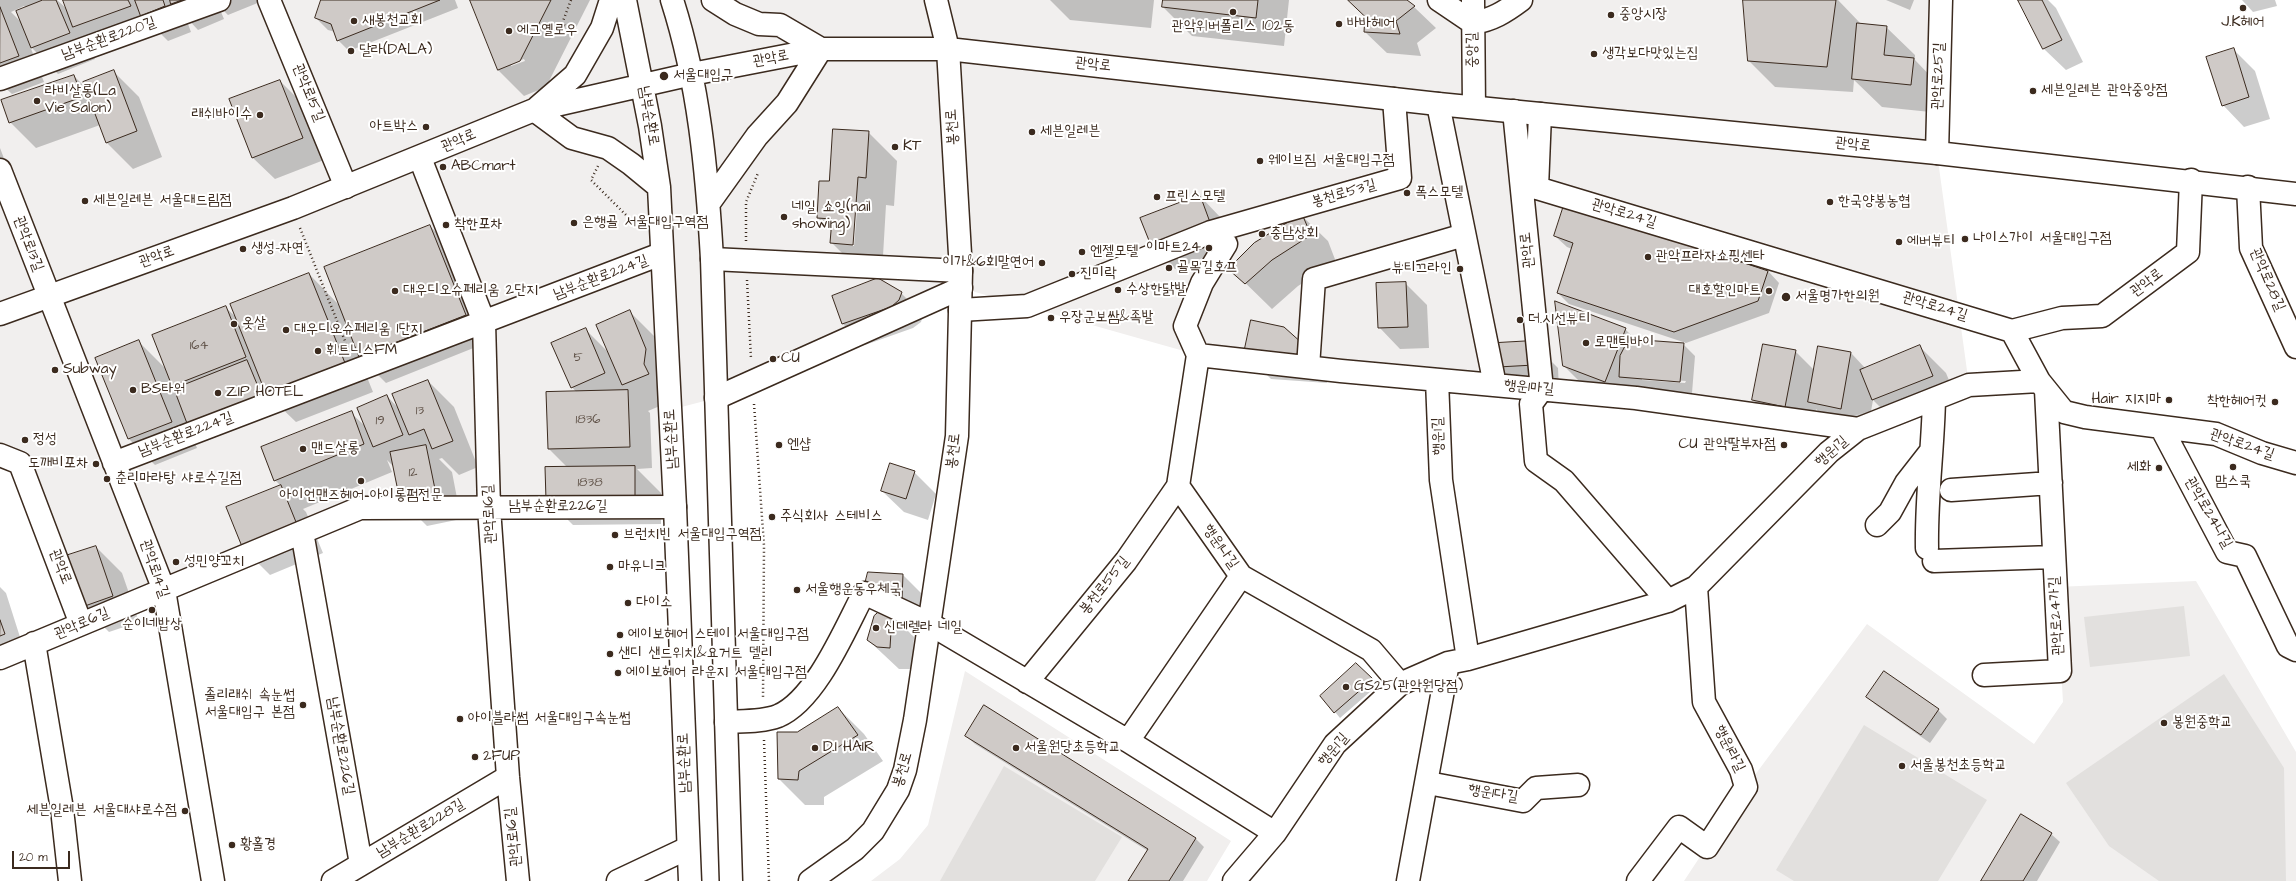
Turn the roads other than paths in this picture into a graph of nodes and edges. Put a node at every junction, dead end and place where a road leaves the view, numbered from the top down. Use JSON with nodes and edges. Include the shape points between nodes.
{"nodes":[{"id":1,"x":219,"y":0,"type":"edge"},
{"id":2,"x":269,"y":0,"type":"edge"},
{"id":3,"x":611,"y":0,"type":"edge"},
{"id":4,"x":625,"y":0,"type":"edge"},
{"id":5,"x":672,"y":0,"type":"edge"},
{"id":6,"x":713,"y":0,"type":"edge"},
{"id":7,"x":936,"y":0,"type":"edge"},
{"id":8,"x":1439,"y":0,"type":"edge"},
{"id":9,"x":1473,"y":0,"type":"edge"},
{"id":10,"x":1520,"y":0,"type":"edge"},
{"id":11,"x":1941,"y":0,"type":"edge"},
{"id":12,"x":1472,"y":23,"type":"junction"},
{"id":13,"x":821,"y":49,"type":"junction"},
{"id":14,"x":948,"y":49,"type":"junction"},
{"id":15,"x":692,"y":74,"type":"junction"},
{"id":16,"x":0,"y":79,"type":"edge"},
{"id":17,"x":643,"y":85,"type":"junction"},
{"id":18,"x":1394,"y":99,"type":"junction"},
{"id":19,"x":1438,"y":104,"type":"junction"},
{"id":20,"x":1474,"y":107,"type":"junction"},
{"id":21,"x":534,"y":110,"type":"junction"},
{"id":22,"x":1514,"y":111,"type":"junction"},
{"id":23,"x":1540,"y":114,"type":"junction"},
{"id":24,"x":1936,"y":153,"type":"junction"},
{"id":25,"x":420,"y":158,"type":"junction"},
{"id":26,"x":0,"y":170,"type":"edge"},
{"id":27,"x":2191,"y":180,"type":"junction"},
{"id":28,"x":346,"y":187,"type":"junction"},
{"id":29,"x":659,"y":187,"type":"junction"},
{"id":30,"x":2248,"y":187,"type":"junction"},
{"id":31,"x":2296,"y":194,"type":"edge"},
{"id":32,"x":709,"y":203,"type":"junction"},
{"id":33,"x":1211,"y":232,"type":"junction"},
{"id":34,"x":1464,"y":235,"type":"junction"},
{"id":35,"x":661,"y":254,"type":"junction"},
{"id":36,"x":712,"y":259,"type":"junction"},
{"id":37,"x":961,"y":280,"type":"junction"},
{"id":38,"x":48,"y":296,"type":"junction"},
{"id":39,"x":960,"y":310,"type":"junction"},
{"id":40,"x":0,"y":314,"type":"edge"},
{"id":41,"x":484,"y":322,"type":"junction"},
{"id":42,"x":2012,"y":330,"type":"junction"},
{"id":43,"x":2296,"y":347,"type":"edge"},
{"id":44,"x":1198,"y":355,"type":"junction"},
{"id":45,"x":1308,"y":367,"type":"junction"},
{"id":46,"x":1437,"y":380,"type":"junction"},
{"id":47,"x":1495,"y":385,"type":"junction"},
{"id":48,"x":2043,"y":386,"type":"junction"},
{"id":49,"x":1542,"y":389,"type":"junction"},
{"id":50,"x":716,"y":398,"type":"junction"},
{"id":51,"x":1934,"y":399,"type":"junction"},
{"id":52,"x":2161,"y":427,"type":"junction"},
{"id":53,"x":1858,"y":430,"type":"junction"},
{"id":54,"x":1932,"y":450,"type":"junction"},
{"id":55,"x":0,"y":455,"type":"edge"},
{"id":56,"x":114,"y":463,"type":"junction"},
{"id":57,"x":2296,"y":463,"type":"edge"},
{"id":58,"x":2051,"y":483,"type":"junction"},
{"id":59,"x":1178,"y":486,"type":"junction"},
{"id":60,"x":1951,"y":490,"type":"dead end"},
{"id":61,"x":675,"y":507,"type":"junction"},
{"id":62,"x":489,"y":508,"type":"junction"},
{"id":63,"x":1877,"y":525,"type":"dead end"},
{"id":64,"x":302,"y":532,"type":"junction"},
{"id":65,"x":2054,"y":557,"type":"junction"},
{"id":66,"x":1241,"y":576,"type":"junction"},
{"id":67,"x":1696,"y":587,"type":"junction"},
{"id":68,"x":164,"y":590,"type":"junction"},
{"id":69,"x":1668,"y":601,"type":"junction"},
{"id":70,"x":81,"y":624,"type":"junction"},
{"id":71,"x":930,"y":624,"type":"junction"},
{"id":72,"x":34,"y":643,"type":"junction"},
{"id":73,"x":2296,"y":650,"type":"edge"},
{"id":74,"x":0,"y":658,"type":"edge"},
{"id":75,"x":1458,"y":661,"type":"junction"},
{"id":76,"x":1984,"y":675,"type":"dead end"},
{"id":77,"x":1027,"y":682,"type":"junction"},
{"id":78,"x":1400,"y":684,"type":"junction"},
{"id":79,"x":726,"y":722,"type":"junction"},
{"id":80,"x":1128,"y":741,"type":"junction"},
{"id":81,"x":508,"y":778,"type":"junction"},
{"id":82,"x":1428,"y":782,"type":"junction"},
{"id":83,"x":1578,"y":785,"type":"dead end"},
{"id":84,"x":1275,"y":833,"type":"junction"},
{"id":85,"x":688,"y":848,"type":"junction"},
{"id":86,"x":361,"y":864,"type":"junction"},
{"id":87,"x":822,"y":877,"type":"edge"},
{"id":88,"x":70,"y":881,"type":"edge"},
{"id":89,"x":213,"y":881,"type":"edge"},
{"id":90,"x":333,"y":881,"type":"edge"},
{"id":91,"x":518,"y":881,"type":"edge"},
{"id":92,"x":618,"y":881,"type":"edge"},
{"id":93,"x":690,"y":881,"type":"edge"},
{"id":94,"x":731,"y":881,"type":"edge"},
{"id":95,"x":1234,"y":881,"type":"edge"},
{"id":96,"x":1408,"y":881,"type":"edge"},
{"id":97,"x":1638,"y":881,"type":"edge"}],
"edges":[{"from":1,"to":16,"type":"main road","name":"남부순환로220길"},
{"from":2,"to":28,"type":"main road","name":"관악로15길"},
{"from":3,"to":21,"type":"main road","via":[[596,42],[575,75]]},
{"from":4,"to":17,"type":"main road","name":"남부순환로"},
{"from":5,"to":15,"type":"main road"},
{"from":6,"to":13,"type":"main road","via":[[735,14],[759,24],[780,25]]},
{"from":7,"to":14,"type":"main road","name":"봉천로"},
{"from":8,"to":12,"type":"main road"},
{"from":9,"to":12,"type":"main road"},
{"from":10,"to":12,"type":"main road","name":"중앙길","via":[[1504,13],[1487,21]]},
{"from":11,"to":24,"type":"main road","name":"관악로25길"},
{"from":12,"to":20,"type":"main road","name":"중앙길"},
{"from":13,"to":14,"type":"main road","name":"관악로"},
{"from":13,"to":15,"type":"main road","name":"관악로"},
{"from":13,"to":32,"type":"main road","via":[[787,103],[757,136]]},
{"from":14,"to":18,"type":"main road","name":"관악로"},
{"from":14,"to":37,"type":"main road","name":"봉천로"},
{"from":15,"to":17,"type":"main road","name":"관악로"},
{"from":15,"to":32,"type":"main road"},
{"from":17,"to":21,"type":"main road","name":"관악로"},
{"from":17,"to":29,"type":"main road","name":"남부순환로"},
{"from":18,"to":19,"type":"main road","name":"관악로"},
{"from":18,"to":33,"type":"main road","name":"봉천로53길","via":[[1400,178]]},
{"from":19,"to":20,"type":"main road","name":"관악로"},
{"from":19,"to":34,"type":"main road"},
{"from":20,"to":22,"type":"main road","name":"관악로"},
{"from":21,"to":25,"type":"main road","name":"관악로"},
{"from":21,"to":29,"type":"main road","via":[[572,138],[608,148]]},
{"from":22,"to":23,"type":"main road","name":"관악로"},
{"from":22,"to":49,"type":"main road","name":"관악로"},
{"from":23,"to":24,"type":"main road","name":"관악로"},
{"from":23,"to":42,"type":"main road","name":"관악로24길","via":[[1537,188]]},
{"from":24,"to":27,"type":"main road","name":"관악로"},
{"from":25,"to":28,"type":"main road","name":"관악로"},
{"from":25,"to":41,"type":"main road","name":"관악로16길"},
{"from":26,"to":38,"type":"main road","name":"관악로13길"},
{"from":27,"to":30,"type":"main road","name":"관악로"},
{"from":27,"to":42,"type":"main road","name":"관악로","via":[[2188,252],[2102,316],[2062,318]]},
{"from":28,"to":38,"type":"main road","name":"관악로"},
{"from":29,"to":35,"type":"main road","name":"남부순환로"},
{"from":30,"to":31,"type":"main road","name":"관악로"},
{"from":30,"to":43,"type":"main road","name":"관악로28길","via":[[2251,248]]},
{"from":32,"to":36,"type":"main road"},
{"from":33,"to":39,"type":"main road","name":"봉천로53길","via":[[1027,306]]},
{"from":33,"to":44,"type":"main road","via":[[1226,244],[1202,283],[1185,326]]},
{"from":34,"to":45,"type":"main road","via":[[1314,279]]},
{"from":34,"to":47,"type":"main road"},
{"from":35,"to":41,"type":"main road","name":"남부순환로224길"},
{"from":35,"to":61,"type":"main road","name":"남부순환로"},
{"from":36,"to":37,"type":"main road"},
{"from":36,"to":50,"type":"main road"},
{"from":37,"to":39,"type":"main road","name":"봉천로"},
{"from":37,"to":50,"type":"main road","via":[[753,383]]},
{"from":38,"to":40,"type":"main road","name":"관악로"},
{"from":38,"to":56,"type":"main road","name":"관악로14길"},
{"from":39,"to":71,"type":"main road","name":"봉천로","via":[[957,436]]},
{"from":41,"to":56,"type":"main road","name":"남부순환로224길"},
{"from":41,"to":62,"type":"main road","name":"관악로16길"},
{"from":42,"to":48,"type":"main road","name":"관악로24길"},
{"from":44,"to":45,"type":"main road","name":"행운1마길"},
{"from":44,"to":59,"type":"main road"},
{"from":45,"to":46,"type":"main road","name":"행운1마길"},
{"from":46,"to":47,"type":"main road","name":"행운1마길"},
{"from":46,"to":75,"type":"main road","name":"행운1길","via":[[1441,480]]},
{"from":47,"to":49,"type":"main road","name":"행운1마길"},
{"from":48,"to":51,"type":"main road","name":"행운1길","via":[[1969,385]]},
{"from":48,"to":52,"type":"main road","name":"관악로24길","via":[[2064,412]]},
{"from":48,"to":58,"type":"main road","name":"관악로24가길"},
{"from":49,"to":53,"type":"main road","name":"행운1마길","via":[[1636,398]]},
{"from":49,"to":69,"type":"main road","via":[[1531,404],[1536,461],[1564,481]]},
{"from":50,"to":79,"type":"main road"},
{"from":51,"to":53,"type":"main road","name":"행운1길"},
{"from":51,"to":54,"type":"main road"},
{"from":52,"to":57,"type":"main road","name":"관악로24길","via":[[2216,434],[2262,453]]},
{"from":52,"to":73,"type":"main road","name":"관악로24나길","via":[[2227,552],[2245,556],[2288,646]]},
{"from":53,"to":67,"type":"main road","name":"행운1길","via":[[1829,452]]},
{"from":54,"to":63,"type":"main road","via":[[1906,483],[1890,512]]},
{"from":54,"to":65,"type":"main road","name":"관악로24가길","via":[[1928,474],[1930,554]]},
{"from":55,"to":70,"type":"main road","name":"관악로","via":[[20,462]]},
{"from":56,"to":68,"type":"main road","name":"관악로14길"},
{"from":58,"to":60,"type":"main road"},
{"from":58,"to":65,"type":"main road","name":"관악로24가길"},
{"from":59,"to":66,"type":"main road","name":"행운1나길"},
{"from":59,"to":77,"type":"main road","name":"봉천로55길","via":[[1126,561]]},
{"from":61,"to":62,"type":"main road","name":"남부순환로226길"},
{"from":61,"to":85,"type":"main road","name":"남부순환로"},
{"from":62,"to":64,"type":"main road","name":"남부순환로226길","via":[[360,508]]},
{"from":62,"to":81,"type":"main road","name":"관악로16길"},
{"from":64,"to":68,"type":"main road","name":"남부순환로226길"},
{"from":64,"to":86,"type":"main road","name":"남부순환로226길"},
{"from":65,"to":76,"type":"main road","name":"관악로24가길","via":[[2060,671]]},
{"from":66,"to":78,"type":"main road","name":"행운1나길","via":[[1371,650]]},
{"from":66,"to":80,"type":"main road"},
{"from":67,"to":69,"type":"main road","name":"행운1길"},
{"from":67,"to":97,"type":"main road","name":"행운1라길","via":[[1704,702],[1742,770],[1746,787],[1707,847],[1679,827]]},
{"from":68,"to":70,"type":"main road","name":"관악로6길"},
{"from":68,"to":89,"type":"main road","name":"관악로14길"},
{"from":69,"to":75,"type":"main road","name":"행운1길"},
{"from":70,"to":72,"type":"main road","name":"관악로6길"},
{"from":71,"to":77,"type":"main road"},
{"from":71,"to":79,"type":"main road","via":[[864,593],[809,692],[792,708],[777,716],[763,719]]},
{"from":71,"to":87,"type":"main road","name":"봉천로","via":[[910,748],[898,790],[873,831]]},
{"from":72,"to":74,"type":"main road","name":"관악로6길"},
{"from":72,"to":88,"type":"main road","via":[[62,809]]},
{"from":75,"to":78,"type":"main road","name":"행운1길"},
{"from":75,"to":82,"type":"main road"},
{"from":77,"to":80,"type":"main road"},
{"from":78,"to":84,"type":"main road","name":"행운1길","via":[[1335,744]]},
{"from":79,"to":94,"type":"main road"},
{"from":80,"to":84,"type":"main road"},
{"from":81,"to":86,"type":"main road","name":"남부순환로228길"},
{"from":81,"to":91,"type":"main road","name":"관악로16길"},
{"from":82,"to":83,"type":"main road","name":"행운1다길","via":[[1523,801],[1536,788]]},
{"from":82,"to":96,"type":"main road"},
{"from":84,"to":95,"type":"main road","name":"행운1길"},
{"from":85,"to":92,"type":"main road"},
{"from":85,"to":93,"type":"main road","name":"남부순환로"},
{"from":86,"to":90,"type":"main road","name":"남부순환로228길"}]}
